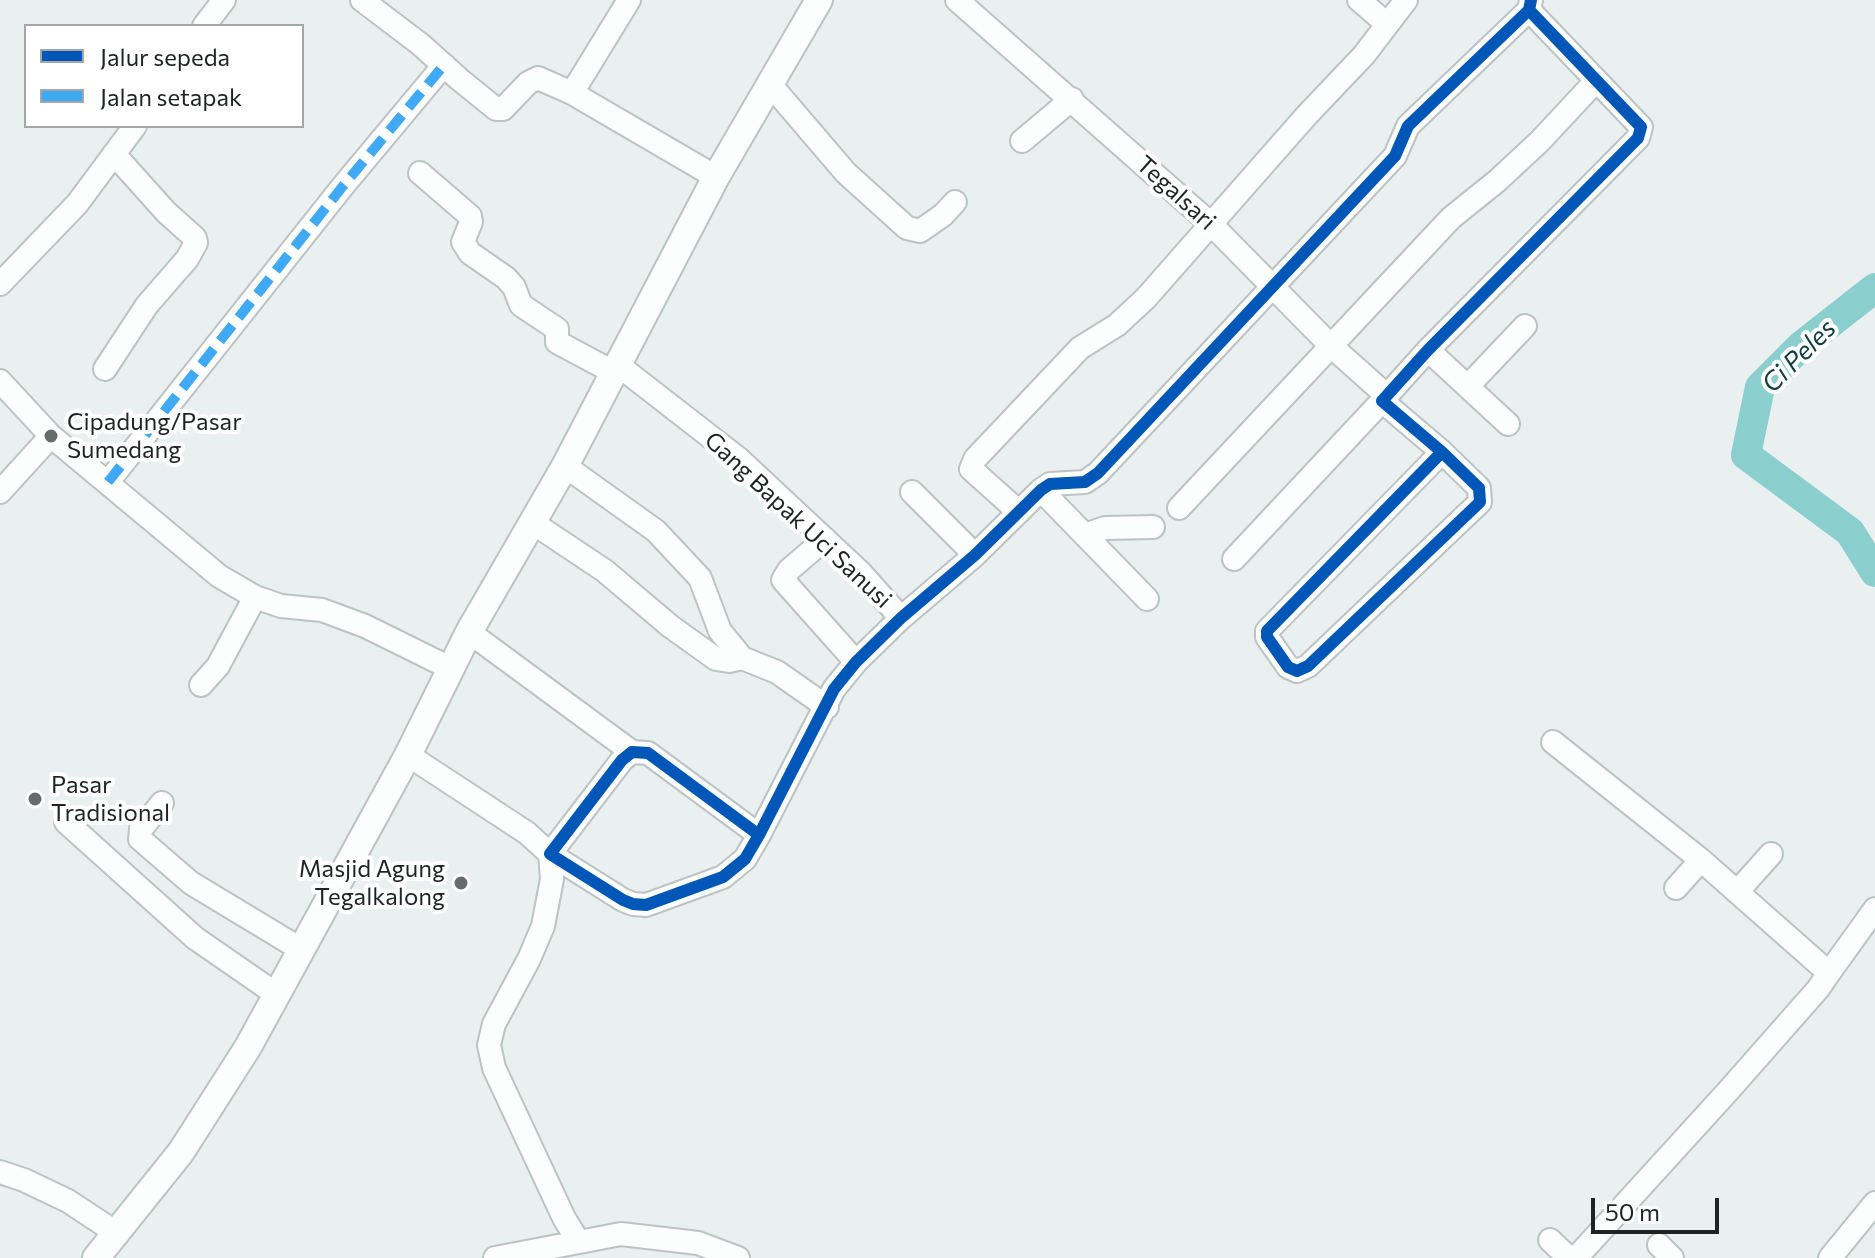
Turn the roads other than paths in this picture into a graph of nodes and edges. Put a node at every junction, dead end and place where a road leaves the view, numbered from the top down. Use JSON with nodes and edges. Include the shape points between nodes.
{"nodes":[{"id":1,"x":224,"y":0,"type":"edge"},
{"id":2,"x":362,"y":0,"type":"edge"},
{"id":3,"x":629,"y":0,"type":"edge"},
{"id":4,"x":819,"y":0,"type":"edge"},
{"id":5,"x":957,"y":0,"type":"edge"},
{"id":6,"x":1359,"y":0,"type":"edge"},
{"id":7,"x":1406,"y":0,"type":"edge"},
{"id":8,"x":1530,"y":5,"type":"edge"},
{"id":9,"x":206,"y":24,"type":"edge"},
{"id":10,"x":1387,"y":24,"type":"junction"},
{"id":11,"x":444,"y":65,"type":"junction"},
{"id":12,"x":1595,"y":82,"type":"junction"},
{"id":13,"x":769,"y":83,"type":"junction"},
{"id":14,"x":572,"y":93,"type":"junction"},
{"id":15,"x":1072,"y":99,"type":"junction"},
{"id":16,"x":134,"y":128,"type":"edge"},
{"id":17,"x":1022,"y":141,"type":"dead end"},
{"id":18,"x":114,"y":154,"type":"junction"},
{"id":19,"x":420,"y":173,"type":"dead end"},
{"id":20,"x":716,"y":177,"type":"junction"},
{"id":21,"x":955,"y":202,"type":"dead end"},
{"id":22,"x":1212,"y":225,"type":"junction"},
{"id":23,"x":0,"y":284,"type":"edge"},
{"id":24,"x":1270,"y":286,"type":"junction"},
{"id":25,"x":1525,"y":326,"type":"dead end"},
{"id":26,"x":1330,"y":345,"type":"junction"},
{"id":27,"x":1428,"y":350,"type":"junction"},
{"id":28,"x":616,"y":368,"type":"junction"},
{"id":29,"x":105,"y":369,"type":"dead end"},
{"id":30,"x":0,"y":381,"type":"edge"},
{"id":31,"x":1468,"y":386,"type":"junction"},
{"id":32,"x":1384,"y":398,"type":"junction"},
{"id":33,"x":1508,"y":424,"type":"dead end"},
{"id":34,"x":51,"y":436,"type":"junction"},
{"id":35,"x":1442,"y":452,"type":"junction"},
{"id":36,"x":565,"y":466,"type":"junction"},
{"id":37,"x":108,"y":482,"type":"junction"},
{"id":38,"x":1041,"y":490,"type":"junction"},
{"id":39,"x":0,"y":492,"type":"edge"},
{"id":40,"x":912,"y":492,"type":"dead end"},
{"id":41,"x":1179,"y":508,"type":"dead end"},
{"id":42,"x":1019,"y":512,"type":"junction"},
{"id":43,"x":533,"y":523,"type":"junction"},
{"id":44,"x":1153,"y":527,"type":"dead end"},
{"id":45,"x":1085,"y":535,"type":"junction"},
{"id":46,"x":825,"y":539,"type":"junction"},
{"id":47,"x":975,"y":555,"type":"junction"},
{"id":48,"x":1234,"y":559,"type":"dead end"},
{"id":49,"x":255,"y":597,"type":"junction"},
{"id":50,"x":1147,"y":599,"type":"dead end"},
{"id":51,"x":901,"y":618,"type":"junction"},
{"id":52,"x":469,"y":632,"type":"junction"},
{"id":53,"x":742,"y":658,"type":"junction"},
{"id":54,"x":856,"y":662,"type":"junction"},
{"id":55,"x":450,"y":668,"type":"junction"},
{"id":56,"x":201,"y":685,"type":"dead end"},
{"id":57,"x":827,"y":707,"type":"junction"},
{"id":58,"x":1553,"y":742,"type":"dead end"},
{"id":59,"x":632,"y":752,"type":"junction"},
{"id":60,"x":408,"y":755,"type":"junction"},
{"id":61,"x":162,"y":803,"type":"dead end"},
{"id":62,"x":66,"y":822,"type":"dead end"},
{"id":63,"x":759,"y":835,"type":"junction"},
{"id":64,"x":550,"y":854,"type":"junction"},
{"id":65,"x":1771,"y":854,"type":"dead end"},
{"id":66,"x":1701,"y":860,"type":"junction"},
{"id":67,"x":1676,"y":888,"type":"dead end"},
{"id":68,"x":1737,"y":892,"type":"junction"},
{"id":69,"x":1875,"y":909,"type":"edge"},
{"id":70,"x":302,"y":950,"type":"junction"},
{"id":71,"x":1829,"y":973,"type":"junction"},
{"id":72,"x":276,"y":994,"type":"junction"},
{"id":73,"x":0,"y":1172,"type":"edge"},
{"id":74,"x":1875,"y":1203,"type":"edge"},
{"id":75,"x":118,"y":1234,"type":"junction"},
{"id":76,"x":1550,"y":1240,"type":"dead end"},
{"id":77,"x":578,"y":1241,"type":"junction"},
{"id":78,"x":96,"y":1258,"type":"edge"},
{"id":79,"x":495,"y":1258,"type":"edge"},
{"id":80,"x":738,"y":1258,"type":"edge"},
{"id":81,"x":1569,"y":1258,"type":"edge"},
{"id":82,"x":1576,"y":1258,"type":"edge"},
{"id":83,"x":1830,"y":1258,"type":"edge"}],
"edges":[{"from":1,"to":9,"type":"street"},
{"from":2,"to":11,"type":"street"},
{"from":3,"to":14,"type":"street"},
{"from":4,"to":13,"type":"main road"},
{"from":5,"to":15,"type":"street","name":"Tegalsari"},
{"from":6,"to":10,"type":"street"},
{"from":7,"to":10,"type":"street"},
{"from":8,"to":12,"type":"street"},
{"from":8,"to":24,"type":"street","via":[[1408,126],[1395,156]]},
{"from":10,"to":22,"type":"street"},
{"from":11,"to":14,"type":"street","via":[[496,109],[503,109],[538,78]]},
{"from":11,"to":37,"type":"street"},
{"from":12,"to":26,"type":"street","via":[[1540,141],[1451,218]]},
{"from":12,"to":27,"type":"street","via":[[1641,127],[1638,138]]},
{"from":13,"to":20,"type":"main road"},
{"from":13,"to":21,"type":"street","via":[[846,173],[907,228],[920,231]]},
{"from":14,"to":20,"type":"street"},
{"from":15,"to":17,"type":"street"},
{"from":15,"to":22,"type":"street","name":"Tegalsari"},
{"from":16,"to":18,"type":"street"},
{"from":18,"to":23,"type":"street","via":[[77,204]]},
{"from":18,"to":29,"type":"street","via":[[196,243]]},
{"from":19,"to":28,"type":"street","name":"Gang Bapak Uci Sanusi","via":[[470,216],[463,242],[470,253],[506,278],[521,305],[557,329],[557,342]]},
{"from":20,"to":28,"type":"main road"},
{"from":22,"to":24,"type":"street","name":"Tegalsari"},
{"from":22,"to":42,"type":"street","via":[[1146,298],[1117,325],[1080,348],[971,465]]},
{"from":24,"to":26,"type":"street","name":"Tegalsari"},
{"from":24,"to":38,"type":"street","via":[[1098,473],[1085,482],[1050,484]]},
{"from":25,"to":31,"type":"street"},
{"from":26,"to":32,"type":"street","name":"Tegalsari"},
{"from":26,"to":41,"type":"street"},
{"from":27,"to":31,"type":"street"},
{"from":27,"to":32,"type":"street"},
{"from":28,"to":36,"type":"main road"},
{"from":28,"to":46,"type":"street","name":"Gang Bapak Uci Sanusi","via":[[739,459]]},
{"from":30,"to":34,"type":"street"},
{"from":31,"to":33,"type":"street"},
{"from":32,"to":35,"type":"street","name":"Tegalsari"},
{"from":32,"to":48,"type":"street"},
{"from":34,"to":37,"type":"street"},
{"from":34,"to":39,"type":"street"},
{"from":35,"to":35,"type":"street","name":"Tegalsari","via":[[1267,631],[1288,667],[1297,671],[1308,666],[1480,502],[1479,488]]},
{"from":36,"to":43,"type":"main road"},
{"from":36,"to":53,"type":"street","via":[[656,531],[700,578],[720,631]]},
{"from":37,"to":49,"type":"street","via":[[219,576]]},
{"from":38,"to":42,"type":"street"},
{"from":38,"to":45,"type":"street"},
{"from":40,"to":47,"type":"street"},
{"from":42,"to":47,"type":"street"},
{"from":43,"to":52,"type":"main road"},
{"from":43,"to":53,"type":"street","via":[[605,571],[716,659]]},
{"from":44,"to":45,"type":"street","via":[[1105,528]]},
{"from":45,"to":50,"type":"street"},
{"from":46,"to":51,"type":"street","name":"Gang Bapak Uci Sanusi"},
{"from":46,"to":54,"type":"street","via":[[783,580]]},
{"from":47,"to":51,"type":"street"},
{"from":49,"to":55,"type":"street","via":[[322,610]]},
{"from":49,"to":56,"type":"street","via":[[218,666]]},
{"from":51,"to":54,"type":"street"},
{"from":52,"to":55,"type":"main road"},
{"from":52,"to":59,"type":"street"},
{"from":53,"to":57,"type":"street","via":[[777,672]]},
{"from":54,"to":57,"type":"street"},
{"from":55,"to":60,"type":"main road"},
{"from":57,"to":63,"type":"street"},
{"from":58,"to":66,"type":"street"},
{"from":59,"to":63,"type":"street","via":[[648,753]]},
{"from":59,"to":64,"type":"street"},
{"from":60,"to":64,"type":"street","via":[[527,833]]},
{"from":60,"to":70,"type":"main road"},
{"from":61,"to":70,"type":"street","via":[[141,829],[140,839],[191,883]]},
{"from":62,"to":72,"type":"street","via":[[195,938]]},
{"from":63,"to":64,"type":"street","via":[[745,859],[723,877],[646,905],[623,900]]},
{"from":64,"to":77,"type":"street","via":[[552,879],[543,926],[494,1024],[489,1045],[494,1068]]},
{"from":65,"to":68,"type":"street"},
{"from":66,"to":67,"type":"street"},
{"from":66,"to":68,"type":"street"},
{"from":68,"to":71,"type":"street"},
{"from":69,"to":71,"type":"street"},
{"from":70,"to":72,"type":"main road"},
{"from":71,"to":82,"type":"street"},
{"from":72,"to":75,"type":"main road","via":[[181,1152]]},
{"from":73,"to":75,"type":"street","via":[[68,1201]]},
{"from":74,"to":83,"type":"street"},
{"from":75,"to":78,"type":"main road"},
{"from":76,"to":81,"type":"street"},
{"from":77,"to":79,"type":"street"},
{"from":77,"to":80,"type":"street","via":[[621,1234],[661,1237]]}]}
